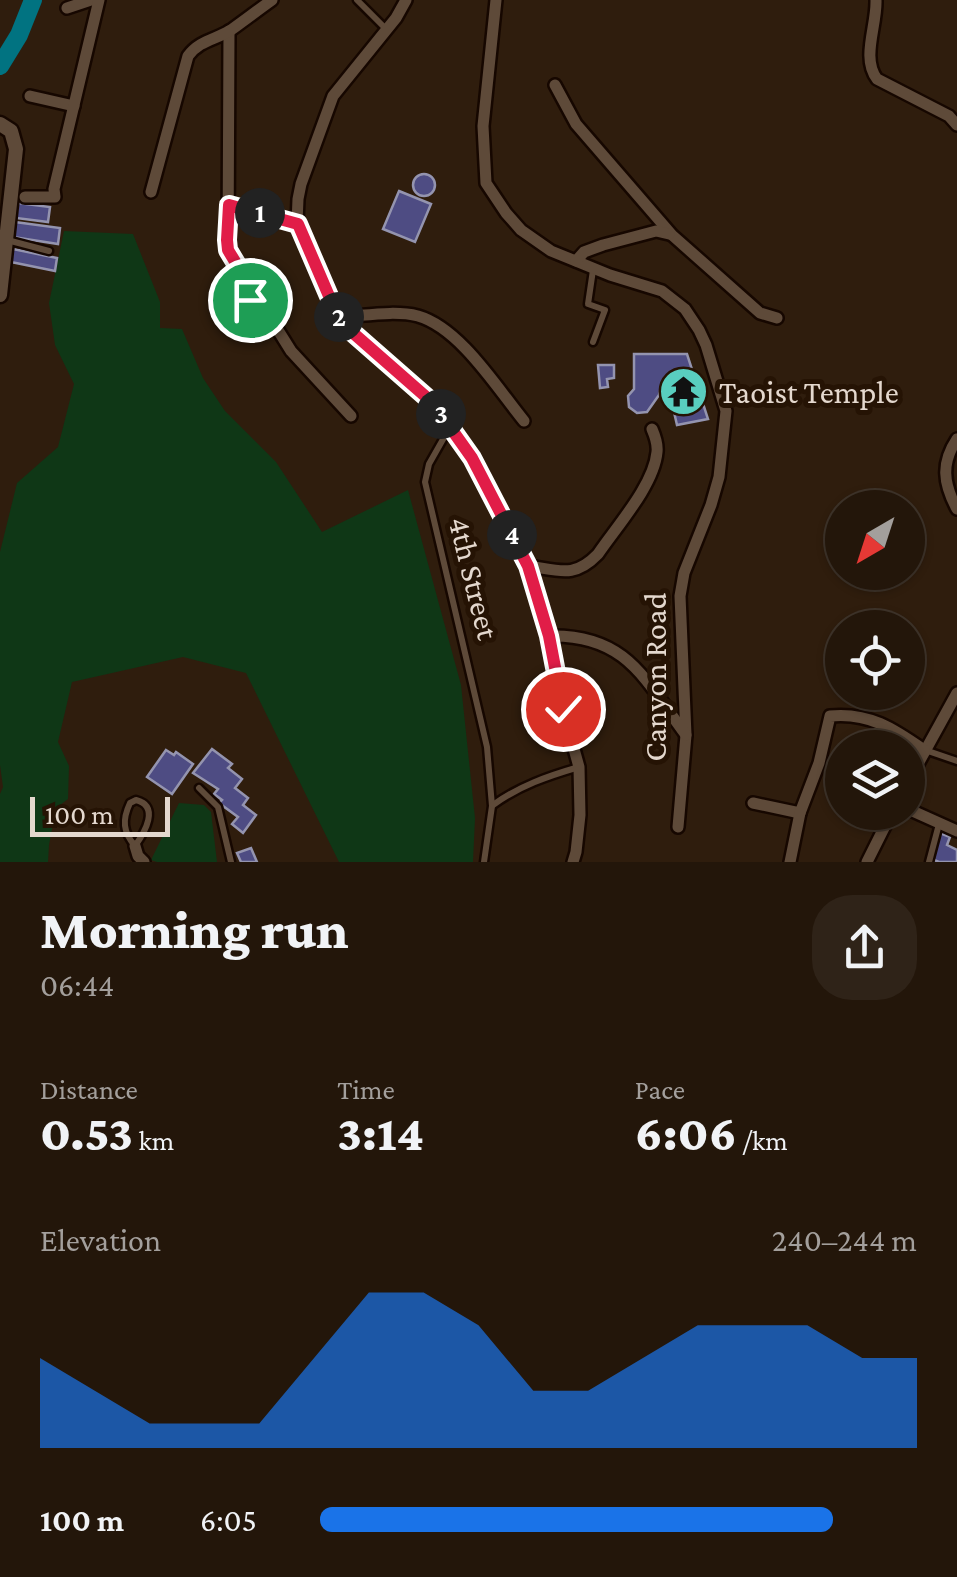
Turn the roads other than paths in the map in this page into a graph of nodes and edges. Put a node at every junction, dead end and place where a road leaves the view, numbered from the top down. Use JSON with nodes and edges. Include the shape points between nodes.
{"nodes":[{"id":1,"x":95,"y":0,"type":"edge"},
{"id":2,"x":272,"y":0,"type":"edge"},
{"id":3,"x":358,"y":0,"type":"edge"},
{"id":4,"x":406,"y":0,"type":"edge"},
{"id":5,"x":496,"y":0,"type":"edge"},
{"id":6,"x":876,"y":0,"type":"edge"},
{"id":7,"x":67,"y":8,"type":"dead end"},
{"id":8,"x":386,"y":30,"type":"junction"},
{"id":9,"x":229,"y":31,"type":"junction"},
{"id":10,"x":555,"y":84,"type":"dead end"},
{"id":11,"x":30,"y":96,"type":"dead end"},
{"id":12,"x":74,"y":106,"type":"junction"},
{"id":13,"x":0,"y":124,"type":"edge"},
{"id":14,"x":957,"y":125,"type":"edge"},
{"id":15,"x":151,"y":192,"type":"dead end"},
{"id":16,"x":25,"y":197,"type":"dead end"},
{"id":17,"x":229,"y":205,"type":"junction"},
{"id":18,"x":5,"y":211,"type":"edge"},
{"id":19,"x":298,"y":224,"type":"junction"},
{"id":20,"x":672,"y":235,"type":"junction"},
{"id":21,"x":6,"y":240,"type":"junction"},
{"id":22,"x":49,"y":250,"type":"dead end"},
{"id":23,"x":576,"y":261,"type":"junction"},
{"id":24,"x":593,"y":269,"type":"junction"},
{"id":25,"x":0,"y":294,"type":"edge"},
{"id":26,"x":257,"y":298,"type":"junction"},
{"id":27,"x":216,"y":310,"type":"dead end"},
{"id":28,"x":338,"y":317,"type":"junction"},
{"id":29,"x":778,"y":318,"type":"dead end"},
{"id":30,"x":593,"y":342,"type":"dead end"},
{"id":31,"x":350,"y":416,"type":"dead end"},
{"id":32,"x":524,"y":421,"type":"dead end"},
{"id":33,"x":450,"y":427,"type":"junction"},
{"id":34,"x":652,"y":429,"type":"dead end"},
{"id":35,"x":957,"y":438,"type":"edge"},
{"id":36,"x":957,"y":509,"type":"edge"},
{"id":37,"x":528,"y":566,"type":"junction"},
{"id":38,"x":549,"y":636,"type":"junction"},
{"id":39,"x":956,"y":694,"type":"edge"},
{"id":40,"x":827,"y":730,"type":"edge"},
{"id":41,"x":893,"y":730,"type":"edge"},
{"id":42,"x":686,"y":735,"type":"junction"},
{"id":43,"x":825,"y":737,"type":"edge"},
{"id":44,"x":925,"y":748,"type":"edge"},
{"id":45,"x":925,"y":750,"type":"edge"},
{"id":46,"x":957,"y":761,"type":"edge"},
{"id":47,"x":579,"y":767,"type":"junction"},
{"id":48,"x":199,"y":788,"type":"dead end"},
{"id":49,"x":752,"y":804,"type":"dead end"},
{"id":50,"x":492,"y":806,"type":"junction"},
{"id":51,"x":800,"y":813,"type":"junction"},
{"id":52,"x":925,"y":817,"type":"edge"},
{"id":53,"x":939,"y":823,"type":"junction"},
{"id":54,"x":678,"y":827,"type":"dead end"},
{"id":55,"x":883,"y":830,"type":"edge"},
{"id":56,"x":957,"y":830,"type":"edge"},
{"id":57,"x":136,"y":846,"type":"junction"},
{"id":58,"x":144,"y":862,"type":"edge"},
{"id":59,"x":231,"y":862,"type":"edge"},
{"id":60,"x":484,"y":862,"type":"edge"},
{"id":61,"x":573,"y":862,"type":"edge"},
{"id":62,"x":790,"y":862,"type":"edge"},
{"id":63,"x":867,"y":862,"type":"edge"},
{"id":64,"x":928,"y":862,"type":"edge"}],
"edges":[{"from":1,"to":7,"type":"street"},
{"from":1,"to":12,"type":"street"},
{"from":2,"to":9,"type":"street"},
{"from":3,"to":8,"type":"lane"},
{"from":4,"to":8,"type":"street"},
{"from":5,"to":23,"type":"street","name":"Canyon Road","via":[[483,126],[486,183],[521,230]]},
{"from":6,"to":14,"type":"street","via":[[871,71]]},
{"from":8,"to":19,"type":"street","via":[[333,96],[302,184]]},
{"from":9,"to":15,"type":"street","via":[[188,56]]},
{"from":9,"to":17,"type":"street"},
{"from":10,"to":20,"type":"street","via":[[576,124]]},
{"from":11,"to":12,"type":"street"},
{"from":12,"to":16,"type":"street","via":[[55,196]]},
{"from":13,"to":18,"type":"street","via":[[16,148]]},
{"from":17,"to":19,"type":"street"},
{"from":17,"to":26,"type":"street","via":[[228,250]]},
{"from":18,"to":21,"type":"street"},
{"from":19,"to":28,"type":"street"},
{"from":20,"to":23,"type":"street","via":[[656,231],[602,245]]},
{"from":20,"to":29,"type":"street","via":[[760,313]]},
{"from":21,"to":22,"type":"lane"},
{"from":21,"to":25,"type":"street"},
{"from":23,"to":24,"type":"street","name":"Canyon Road"},
{"from":24,"to":30,"type":"lane","via":[[588,304],[605,310]]},
{"from":24,"to":42,"type":"street","name":"Canyon Road","via":[[662,291],[685,309],[706,345],[726,411],[718,477],[680,596]]},
{"from":26,"to":27,"type":"street"},
{"from":26,"to":31,"type":"street","via":[[290,351]]},
{"from":28,"to":32,"type":"street","via":[[422,317],[473,357]]},
{"from":28,"to":33,"type":"street","via":[[420,389]]},
{"from":33,"to":37,"type":"street"},
{"from":33,"to":50,"type":"lane","name":"4th Street","via":[[425,482],[487,747]]},
{"from":34,"to":37,"type":"street","via":[[654,466],[598,554],[571,571]]},
{"from":35,"to":36,"type":"street","via":[[945,468]]},
{"from":37,"to":38,"type":"street"},
{"from":38,"to":42,"type":"street","via":[[616,650]]},
{"from":38,"to":47,"type":"street"},
{"from":39,"to":44,"type":"street"},
{"from":40,"to":41,"type":"street","via":[[830,716],[844,714]]},
{"from":42,"to":54,"type":"street","name":"Canyon Road"},
{"from":43,"to":51,"type":"street"},
{"from":45,"to":46,"type":"lane"},
{"from":47,"to":50,"type":"lane","via":[[531,783]]},
{"from":47,"to":61,"type":"street"},
{"from":48,"to":59,"type":"lane","via":[[218,807]]},
{"from":49,"to":51,"type":"street"},
{"from":50,"to":60,"type":"lane","name":"4th Street"},
{"from":51,"to":62,"type":"street"},
{"from":52,"to":53,"type":"street"},
{"from":53,"to":56,"type":"street"},
{"from":53,"to":64,"type":"lane"},
{"from":55,"to":63,"type":"street"},
{"from":57,"to":57,"type":"lane","via":[[124,822],[136,800],[150,812]]},
{"from":57,"to":58,"type":"street"}]}
